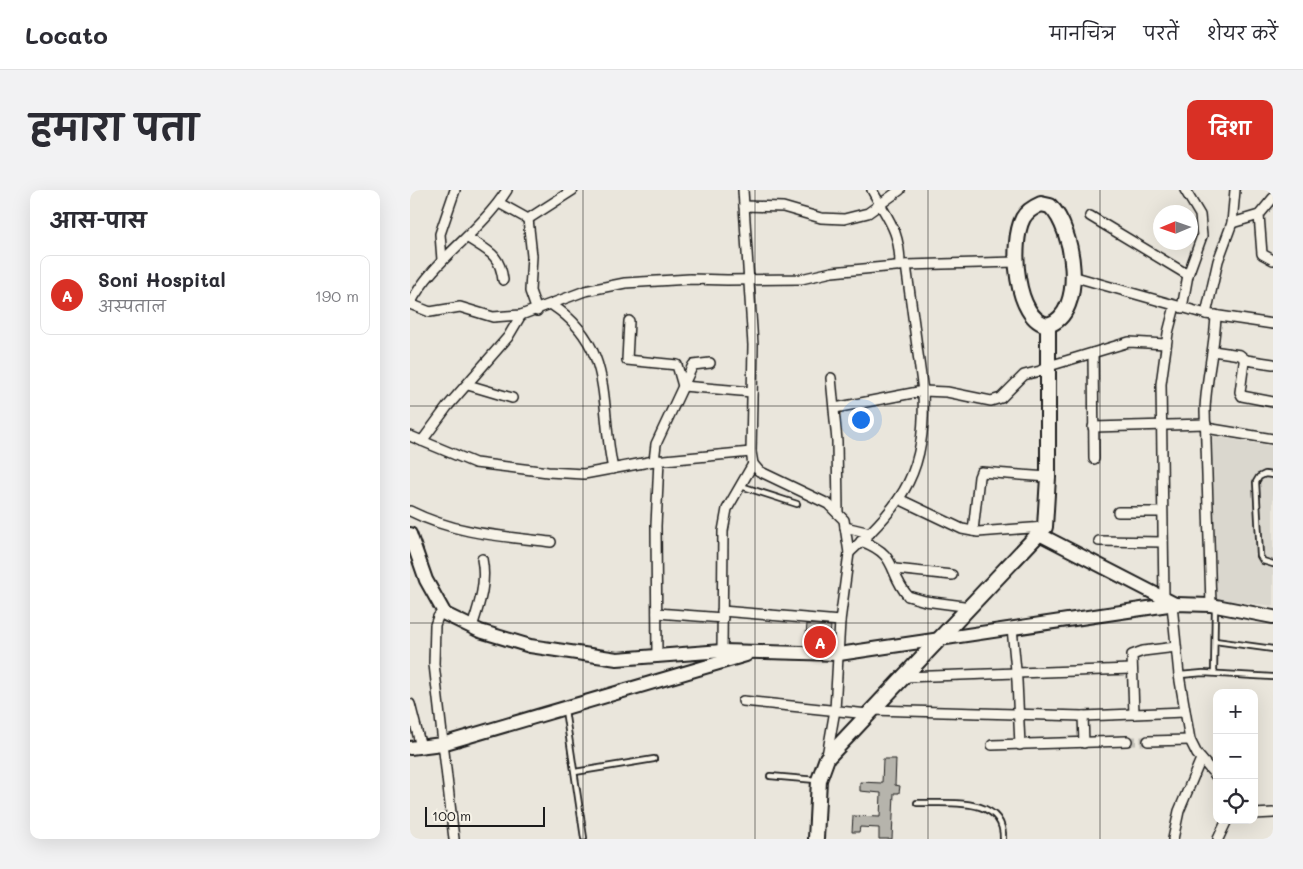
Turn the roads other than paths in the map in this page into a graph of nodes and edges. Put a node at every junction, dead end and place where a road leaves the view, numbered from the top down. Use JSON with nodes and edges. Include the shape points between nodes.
{"nodes":[{"id":1,"x":455,"y":190,"type":"edge"},
{"id":2,"x":507,"y":190,"type":"edge"},
{"id":3,"x":572,"y":190,"type":"edge"},
{"id":4,"x":743,"y":190,"type":"edge"},
{"id":5,"x":872,"y":190,"type":"edge"},
{"id":6,"x":900,"y":190,"type":"edge"},
{"id":7,"x":1184,"y":190,"type":"edge"},
{"id":8,"x":1235,"y":190,"type":"edge"},
{"id":9,"x":1040,"y":197,"type":"edge"},
{"id":10,"x":499,"y":203,"type":"junction"},
{"id":11,"x":1272,"y":203,"type":"edge"},
{"id":12,"x":744,"y":206,"type":"junction"},
{"id":13,"x":881,"y":206,"type":"junction"},
{"id":14,"x":1259,"y":214,"type":"junction"},
{"id":15,"x":1090,"y":216,"type":"dead end"},
{"id":16,"x":528,"y":219,"type":"junction"},
{"id":17,"x":1232,"y":223,"type":"junction"},
{"id":18,"x":468,"y":238,"type":"junction"},
{"id":19,"x":442,"y":260,"type":"junction"},
{"id":20,"x":1273,"y":260,"type":"edge"},
{"id":21,"x":1016,"y":262,"type":"junction"},
{"id":22,"x":903,"y":265,"type":"junction"},
{"id":23,"x":1188,"y":275,"type":"junction"},
{"id":24,"x":1072,"y":276,"type":"junction"},
{"id":25,"x":748,"y":279,"type":"junction"},
{"id":26,"x":503,"y":280,"type":"dead end"},
{"id":27,"x":414,"y":290,"type":"edge"},
{"id":28,"x":410,"y":304,"type":"edge"},
{"id":29,"x":552,"y":305,"type":"junction"},
{"id":30,"x":1178,"y":307,"type":"junction"},
{"id":31,"x":537,"y":311,"type":"junction"},
{"id":32,"x":1206,"y":314,"type":"junction"},
{"id":33,"x":521,"y":315,"type":"junction"},
{"id":34,"x":1216,"y":315,"type":"junction"},
{"id":35,"x":629,"y":321,"type":"dead end"},
{"id":36,"x":1273,"y":324,"type":"edge"},
{"id":37,"x":1048,"y":325,"type":"junction"},
{"id":38,"x":1166,"y":344,"type":"junction"},
{"id":39,"x":1213,"y":351,"type":"junction"},
{"id":40,"x":1093,"y":353,"type":"junction"},
{"id":41,"x":1246,"y":360,"type":"junction"},
{"id":42,"x":710,"y":363,"type":"dead end"},
{"id":43,"x":1273,"y":364,"type":"edge"},
{"id":44,"x":1049,"y":366,"type":"junction"},
{"id":45,"x":831,"y":378,"type":"dead end"},
{"id":46,"x":468,"y":385,"type":"junction"},
{"id":47,"x":683,"y":386,"type":"junction"},
{"id":48,"x":922,"y":391,"type":"junction"},
{"id":49,"x":752,"y":392,"type":"junction"},
{"id":50,"x":512,"y":398,"type":"dead end"},
{"id":51,"x":1273,"y":402,"type":"edge"},
{"id":52,"x":835,"y":408,"type":"junction"},
{"id":53,"x":1161,"y":425,"type":"junction"},
{"id":54,"x":1206,"y":426,"type":"junction"},
{"id":55,"x":1093,"y":427,"type":"junction"},
{"id":56,"x":410,"y":436,"type":"edge"},
{"id":57,"x":1273,"y":439,"type":"edge"},
{"id":58,"x":422,"y":441,"type":"junction"},
{"id":59,"x":751,"y":452,"type":"junction"},
{"id":60,"x":1094,"y":459,"type":"dead end"},
{"id":61,"x":656,"y":461,"type":"junction"},
{"id":62,"x":753,"y":464,"type":"junction"},
{"id":63,"x":613,"y":469,"type":"junction"},
{"id":64,"x":1273,"y":475,"type":"edge"},
{"id":65,"x":1048,"y":477,"type":"junction"},
{"id":66,"x":741,"y":486,"type":"junction"},
{"id":67,"x":899,"y":499,"type":"junction"},
{"id":68,"x":797,"y":504,"type":"dead end"},
{"id":69,"x":410,"y":511,"type":"edge"},
{"id":70,"x":1118,"y":512,"type":"dead end"},
{"id":71,"x":1162,"y":512,"type":"junction"},
{"id":72,"x":838,"y":513,"type":"junction"},
{"id":73,"x":845,"y":527,"type":"junction"},
{"id":74,"x":1042,"y":530,"type":"junction"},
{"id":75,"x":974,"y":531,"type":"junction"},
{"id":76,"x":870,"y":533,"type":"junction"},
{"id":77,"x":410,"y":534,"type":"edge"},
{"id":78,"x":1099,"y":541,"type":"dead end"},
{"id":79,"x":551,"y":542,"type":"dead end"},
{"id":80,"x":862,"y":542,"type":"junction"},
{"id":81,"x":1162,"y":542,"type":"junction"},
{"id":82,"x":413,"y":550,"type":"edge"},
{"id":83,"x":849,"y":553,"type":"junction"},
{"id":84,"x":482,"y":559,"type":"dead end"},
{"id":85,"x":1273,"y":564,"type":"edge"},
{"id":86,"x":894,"y":569,"type":"junction"},
{"id":87,"x":952,"y":575,"type":"dead end"},
{"id":88,"x":1170,"y":602,"type":"junction"},
{"id":89,"x":1213,"y":606,"type":"junction"},
{"id":90,"x":971,"y":607,"type":"junction"},
{"id":91,"x":443,"y":612,"type":"junction"},
{"id":92,"x":657,"y":613,"type":"junction"},
{"id":93,"x":722,"y":614,"type":"junction"},
{"id":94,"x":1273,"y":617,"type":"edge"},
{"id":95,"x":840,"y":621,"type":"junction"},
{"id":96,"x":472,"y":627,"type":"junction"},
{"id":97,"x":1012,"y":628,"type":"junction"},
{"id":98,"x":942,"y":638,"type":"junction"},
{"id":99,"x":1215,"y":641,"type":"junction"},
{"id":100,"x":1176,"y":647,"type":"junction"},
{"id":101,"x":1273,"y":649,"type":"edge"},
{"id":102,"x":722,"y":651,"type":"junction"},
{"id":103,"x":753,"y":653,"type":"junction"},
{"id":104,"x":840,"y":654,"type":"junction"},
{"id":105,"x":657,"y":657,"type":"junction"},
{"id":106,"x":1131,"y":669,"type":"junction"},
{"id":107,"x":1214,"y":673,"type":"junction"},
{"id":108,"x":1017,"y":675,"type":"junction"},
{"id":109,"x":1179,"y":675,"type":"junction"},
{"id":110,"x":904,"y":677,"type":"junction"},
{"id":111,"x":1273,"y":677,"type":"edge"},
{"id":112,"x":743,"y":701,"type":"dead end"},
{"id":113,"x":410,"y":704,"type":"edge"},
{"id":114,"x":565,"y":708,"type":"junction"},
{"id":115,"x":835,"y":710,"type":"junction"},
{"id":116,"x":870,"y":712,"type":"junction"},
{"id":117,"x":1185,"y":712,"type":"junction"},
{"id":118,"x":1134,"y":714,"type":"junction"},
{"id":119,"x":1018,"y":715,"type":"junction"},
{"id":120,"x":1083,"y":716,"type":"junction"},
{"id":121,"x":1190,"y":740,"type":"junction"},
{"id":122,"x":1148,"y":741,"type":"tunnel mouth"},
{"id":123,"x":1127,"y":742,"type":"tunnel mouth"},
{"id":124,"x":1084,"y":743,"type":"junction"},
{"id":125,"x":442,"y":744,"type":"junction"},
{"id":126,"x":992,"y":745,"type":"dead end"},
{"id":127,"x":1020,"y":745,"type":"junction"},
{"id":128,"x":420,"y":748,"type":"edge"},
{"id":129,"x":410,"y":757,"type":"edge"},
{"id":130,"x":654,"y":759,"type":"dead end"},
{"id":131,"x":1201,"y":759,"type":"junction"},
{"id":132,"x":826,"y":761,"type":"junction"},
{"id":133,"x":575,"y":772,"type":"junction"},
{"id":134,"x":1213,"y":772,"type":"edge"},
{"id":135,"x":770,"y":776,"type":"dead end"},
{"id":136,"x":819,"y":780,"type":"junction"},
{"id":137,"x":917,"y":803,"type":"dead end"},
{"id":138,"x":1273,"y":813,"type":"edge"},
{"id":139,"x":1258,"y":814,"type":"edge"},
{"id":140,"x":1225,"y":824,"type":"edge"},
{"id":141,"x":584,"y":838,"type":"dead end"},
{"id":142,"x":454,"y":839,"type":"edge"},
{"id":143,"x":816,"y":839,"type":"edge"},
{"id":144,"x":826,"y":839,"type":"edge"},
{"id":145,"x":1003,"y":839,"type":"edge"},
{"id":146,"x":1173,"y":839,"type":"edge"},
{"id":147,"x":1218,"y":839,"type":"edge"}],
"edges":[{"from":1,"to":19,"type":"street","via":[[440,234]]},
{"from":2,"to":10,"type":"street"},
{"from":3,"to":16,"type":"street"},
{"from":4,"to":12,"type":"street"},
{"from":5,"to":13,"type":"street"},
{"from":6,"to":13,"type":"street"},
{"from":7,"to":23,"type":"street","via":[[1202,225],[1202,236]]},
{"from":8,"to":17,"type":"street"},
{"from":9,"to":21,"type":"highway","via":[[1022,219]]},
{"from":9,"to":24,"type":"highway","via":[[1064,223],[1072,258]]},
{"from":10,"to":16,"type":"street"},
{"from":10,"to":18,"type":"street"},
{"from":11,"to":14,"type":"street"},
{"from":12,"to":13,"type":"street","via":[[783,207],[830,220],[858,216]]},
{"from":12,"to":25,"type":"street"},
{"from":13,"to":22,"type":"street","via":[[895,229]]},
{"from":14,"to":17,"type":"street"},
{"from":14,"to":20,"type":"street","via":[[1262,254]]},
{"from":15,"to":23,"type":"street"},
{"from":16,"to":31,"type":"street","via":[[532,256],[530,292]]},
{"from":17,"to":32,"type":"street","via":[[1218,262]]},
{"from":18,"to":19,"type":"street"},
{"from":18,"to":26,"type":"street","via":[[494,254]]},
{"from":19,"to":27,"type":"street"},
{"from":21,"to":22,"type":"street"},
{"from":21,"to":37,"type":"highway","via":[[1028,311],[1036,321]]},
{"from":22,"to":25,"type":"street","via":[[801,278]]},
{"from":22,"to":48,"type":"street"},
{"from":23,"to":30,"type":"street"},
{"from":24,"to":30,"type":"street"},
{"from":24,"to":37,"type":"highway","via":[[1066,312],[1062,319]]},
{"from":25,"to":29,"type":"street","via":[[625,283],[585,291]]},
{"from":25,"to":49,"type":"street","via":[[753,345]]},
{"from":27,"to":28,"type":"street"},
{"from":28,"to":33,"type":"street","via":[[430,312],[460,307],[493,317]]},
{"from":29,"to":31,"type":"street"},
{"from":29,"to":63,"type":"street","via":[[588,340],[602,378]]},
{"from":30,"to":32,"type":"street"},
{"from":30,"to":38,"type":"street"},
{"from":31,"to":33,"type":"street"},
{"from":32,"to":34,"type":"street"},
{"from":33,"to":46,"type":"street","via":[[508,337]]},
{"from":34,"to":36,"type":"street"},
{"from":34,"to":39,"type":"street"},
{"from":35,"to":47,"type":"street","via":[[627,360],[677,365]]},
{"from":37,"to":44,"type":"highway"},
{"from":38,"to":40,"type":"street","via":[[1129,342]]},
{"from":38,"to":53,"type":"street","via":[[1161,384]]},
{"from":39,"to":41,"type":"street","via":[[1240,355]]},
{"from":39,"to":54,"type":"street","via":[[1206,392]]},
{"from":40,"to":44,"type":"street"},
{"from":40,"to":55,"type":"street"},
{"from":41,"to":43,"type":"street"},
{"from":41,"to":51,"type":"street","via":[[1242,396]]},
{"from":42,"to":47,"type":"street","via":[[693,365]]},
{"from":44,"to":48,"type":"street","via":[[1024,375],[1001,398],[991,401],[947,392]]},
{"from":44,"to":65,"type":"highway"},
{"from":45,"to":52,"type":"street"},
{"from":46,"to":50,"type":"street"},
{"from":46,"to":58,"type":"street"},
{"from":47,"to":49,"type":"street"},
{"from":47,"to":61,"type":"street","via":[[656,444]]},
{"from":48,"to":52,"type":"street"},
{"from":48,"to":67,"type":"street","via":[[918,456],[914,474]]},
{"from":49,"to":59,"type":"street"},
{"from":52,"to":72,"type":"street"},
{"from":53,"to":54,"type":"street"},
{"from":53,"to":55,"type":"street"},
{"from":53,"to":71,"type":"street"},
{"from":54,"to":57,"type":"street"},
{"from":54,"to":89,"type":"street"},
{"from":55,"to":60,"type":"street"},
{"from":56,"to":58,"type":"street"},
{"from":58,"to":63,"type":"street","via":[[475,463],[515,469],[584,474]]},
{"from":59,"to":61,"type":"street"},
{"from":59,"to":62,"type":"street"},
{"from":61,"to":63,"type":"street"},
{"from":61,"to":92,"type":"street"},
{"from":62,"to":66,"type":"street"},
{"from":62,"to":72,"type":"street","via":[[766,476],[828,504]]},
{"from":64,"to":85,"type":"lane","via":[[1265,474],[1256,482],[1260,556],[1263,561]]},
{"from":65,"to":74,"type":"highway"},
{"from":65,"to":75,"type":"street","via":[[981,472]]},
{"from":66,"to":68,"type":"lane"},
{"from":66,"to":93,"type":"street","via":[[727,509],[723,531]]},
{"from":67,"to":75,"type":"street","via":[[962,529]]},
{"from":67,"to":76,"type":"street"},
{"from":69,"to":79,"type":"street","via":[[466,532]]},
{"from":70,"to":71,"type":"street"},
{"from":71,"to":81,"type":"street"},
{"from":72,"to":73,"type":"street"},
{"from":73,"to":76,"type":"street"},
{"from":73,"to":83,"type":"street"},
{"from":74,"to":75,"type":"street"},
{"from":74,"to":88,"type":"main road"},
{"from":74,"to":90,"type":"highway"},
{"from":76,"to":80,"type":"street"},
{"from":77,"to":82,"type":"main road"},
{"from":78,"to":81,"type":"street"},
{"from":80,"to":83,"type":"street"},
{"from":80,"to":86,"type":"street","via":[[878,548]]},
{"from":81,"to":88,"type":"street"},
{"from":82,"to":91,"type":"main road"},
{"from":83,"to":95,"type":"street"},
{"from":84,"to":96,"type":"street","via":[[484,580]]},
{"from":86,"to":87,"type":"street"},
{"from":86,"to":90,"type":"street","via":[[905,594],[911,598]]},
{"from":88,"to":89,"type":"main road"},
{"from":88,"to":97,"type":"main road"},
{"from":88,"to":100,"type":"street"},
{"from":89,"to":94,"type":"main road"},
{"from":89,"to":99,"type":"lane"},
{"from":90,"to":98,"type":"highway"},
{"from":91,"to":96,"type":"main road"},
{"from":91,"to":125,"type":"street","via":[[435,625],[434,664]]},
{"from":92,"to":93,"type":"street"},
{"from":92,"to":105,"type":"street"},
{"from":93,"to":95,"type":"street"},
{"from":93,"to":102,"type":"street"},
{"from":95,"to":104,"type":"street"},
{"from":96,"to":105,"type":"main road","via":[[530,646],[617,659]]},
{"from":97,"to":98,"type":"main road"},
{"from":97,"to":108,"type":"street"},
{"from":98,"to":104,"type":"main road"},
{"from":98,"to":110,"type":"highway"},
{"from":99,"to":101,"type":"lane"},
{"from":99,"to":107,"type":"lane"},
{"from":100,"to":106,"type":"street","via":[[1136,652],[1130,659]]},
{"from":100,"to":109,"type":"street"},
{"from":102,"to":103,"type":"main road"},
{"from":102,"to":105,"type":"main road"},
{"from":103,"to":104,"type":"main road"},
{"from":103,"to":114,"type":"main road"},
{"from":104,"to":115,"type":"street"},
{"from":106,"to":108,"type":"street"},
{"from":106,"to":118,"type":"street"},
{"from":107,"to":109,"type":"lane"},
{"from":107,"to":111,"type":"lane"},
{"from":108,"to":110,"type":"street"},
{"from":108,"to":119,"type":"street"},
{"from":109,"to":117,"type":"street"},
{"from":110,"to":116,"type":"highway"},
{"from":112,"to":115,"type":"street"},
{"from":113,"to":128,"type":"street"},
{"from":114,"to":125,"type":"main road"},
{"from":114,"to":133,"type":"lane"},
{"from":115,"to":116,"type":"street"},
{"from":115,"to":132,"type":"street"},
{"from":116,"to":119,"type":"street"},
{"from":116,"to":132,"type":"highway"},
{"from":117,"to":118,"type":"street"},
{"from":117,"to":121,"type":"street"},
{"from":118,"to":120,"type":"street"},
{"from":119,"to":120,"type":"street"},
{"from":119,"to":127,"type":"street"},
{"from":120,"to":124,"type":"street"},
{"from":121,"to":122,"type":"street"},
{"from":121,"to":131,"type":"street"},
{"from":123,"to":124,"type":"street"},
{"from":124,"to":127,"type":"street"},
{"from":125,"to":128,"type":"main road"},
{"from":125,"to":142,"type":"street"},
{"from":126,"to":127,"type":"street"},
{"from":128,"to":129,"type":"main road"},
{"from":130,"to":133,"type":"lane"},
{"from":131,"to":134,"type":"street"},
{"from":131,"to":146,"type":"street","via":[[1179,811]]},
{"from":132,"to":136,"type":"highway"},
{"from":132,"to":144,"type":"highway"},
{"from":133,"to":141,"type":"lane"},
{"from":135,"to":136,"type":"lane"},
{"from":136,"to":143,"type":"highway"},
{"from":137,"to":145,"type":"lane","via":[[978,805],[989,809],[1000,824]]},
{"from":138,"to":139,"type":"street"},
{"from":140,"to":147,"type":"street"}]}
